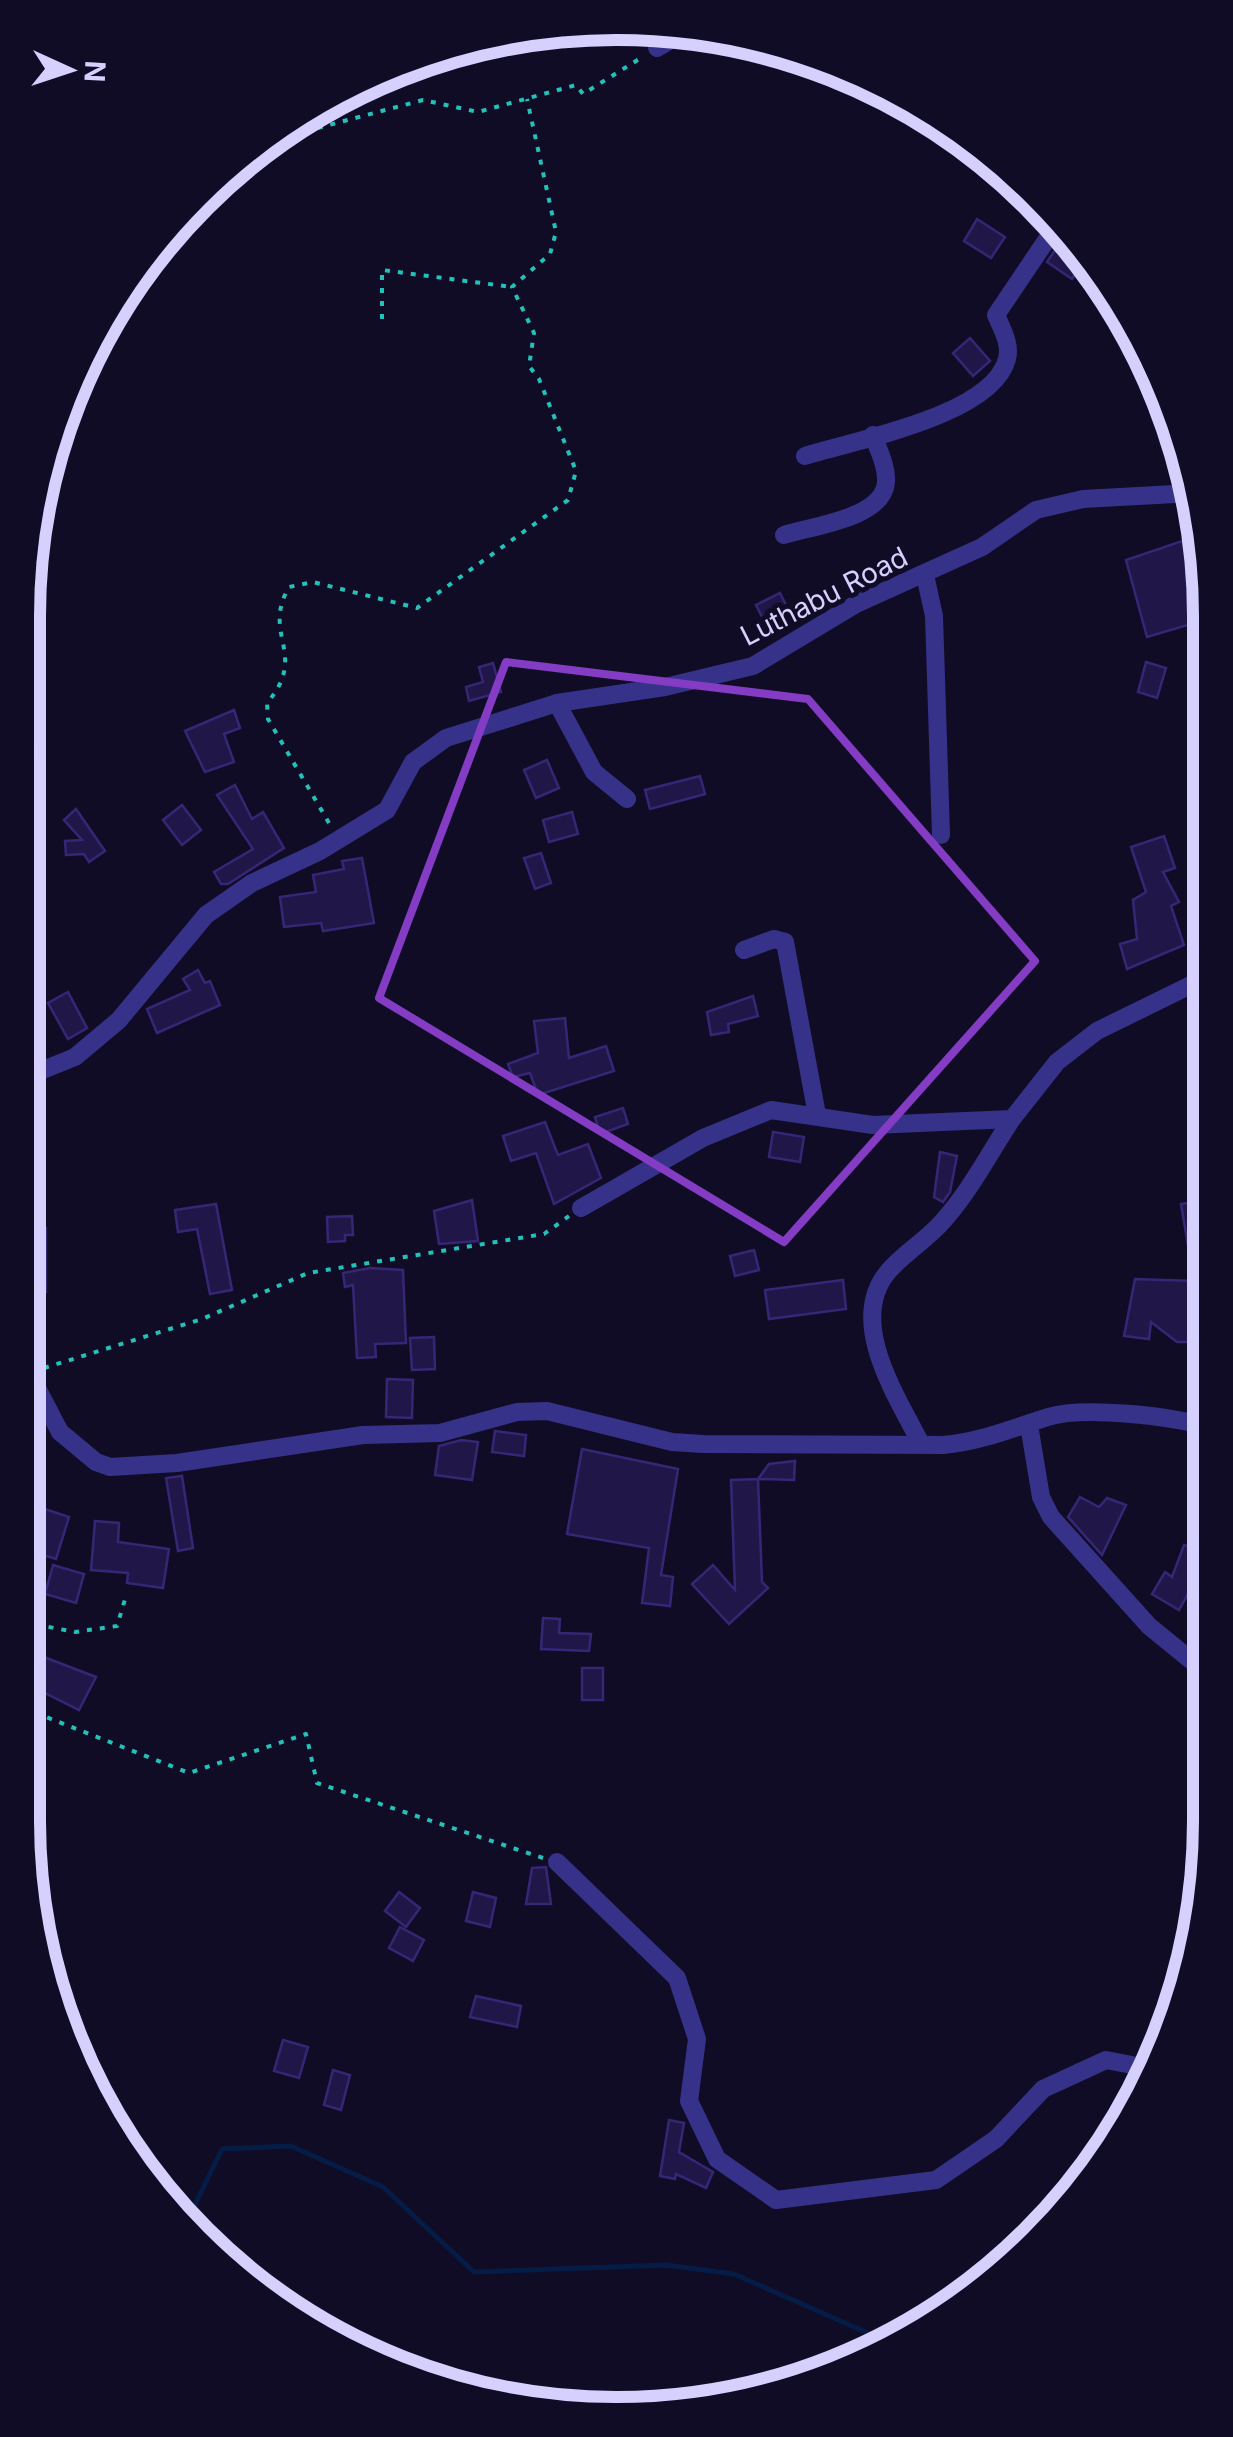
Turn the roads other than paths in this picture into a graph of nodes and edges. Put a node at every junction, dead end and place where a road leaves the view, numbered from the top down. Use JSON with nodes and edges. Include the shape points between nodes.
{"nodes":[{"id":1,"x":667,"y":42,"type":"edge"},
{"id":2,"x":657,"y":48,"type":"road end"},
{"id":3,"x":1050,"y":236,"type":"edge"},
{"id":4,"x":873,"y":434,"type":"junction"},
{"id":5,"x":805,"y":456,"type":"dead end"},
{"id":6,"x":1179,"y":493,"type":"edge"},
{"id":7,"x":784,"y":534,"type":"dead end"},
{"id":8,"x":925,"y":575,"type":"junction"},
{"id":9,"x":557,"y":703,"type":"junction"},
{"id":10,"x":626,"y":799,"type":"dead end"},
{"id":11,"x":941,"y":835,"type":"dead end"},
{"id":12,"x":744,"y":950,"type":"dead end"},
{"id":13,"x":1193,"y":984,"type":"edge"},
{"id":14,"x":40,"y":1071,"type":"edge"},
{"id":15,"x":816,"y":1115,"type":"junction"},
{"id":16,"x":1012,"y":1119,"type":"junction"},
{"id":17,"x":581,"y":1208,"type":"road end"},
{"id":18,"x":40,"y":1400,"type":"edge"},
{"id":19,"x":1193,"y":1424,"type":"edge"},
{"id":20,"x":1029,"y":1425,"type":"junction"},
{"id":21,"x":920,"y":1444,"type":"junction"},
{"id":22,"x":1193,"y":1662,"type":"edge"},
{"id":23,"x":556,"y":1862,"type":"road end"},
{"id":24,"x":1138,"y":2066,"type":"edge"}],
"edges":[{"from":1,"to":2,"type":"street"},
{"from":3,"to":4,"type":"street","via":[[996,315],[1008,358],[1001,372],[964,407]]},
{"from":4,"to":5,"type":"street"},
{"from":4,"to":7,"type":"street","via":[[886,470],[879,501]]},
{"from":6,"to":8,"type":"street","name":"Luthabu Road","via":[[1083,499],[1036,510]]},
{"from":8,"to":9,"type":"street","name":"Luthabu Road","via":[[856,604],[752,666]]},
{"from":8,"to":11,"type":"street","via":[[934,616]]},
{"from":9,"to":10,"type":"street","via":[[594,772]]},
{"from":9,"to":14,"type":"street","name":"Luthabu Road","via":[[446,738],[413,762],[387,810],[252,883],[206,916],[118,1020],[75,1057]]},
{"from":12,"to":15,"type":"street","via":[[774,939],[785,942]]},
{"from":13,"to":16,"type":"street","via":[[1096,1032],[1058,1062]]},
{"from":15,"to":16,"type":"street","via":[[873,1125]]},
{"from":15,"to":17,"type":"street","via":[[771,1110],[703,1138]]},
{"from":16,"to":21,"type":"street","via":[[946,1219],[887,1273],[876,1297],[874,1338]]},
{"from":18,"to":21,"type":"street","via":[[60,1432],[110,1468],[364,1435],[440,1433],[517,1412],[547,1411],[672,1442]]},
{"from":19,"to":20,"type":"street","via":[[1084,1412]]},
{"from":20,"to":21,"type":"street","via":[[968,1443]]},
{"from":20,"to":22,"type":"street","via":[[1041,1497],[1051,1516],[1149,1626]]},
{"from":23,"to":24,"type":"street","via":[[677,1978],[697,2039],[690,2101],[717,2159],[776,2200],[936,2180],[996,2139],[1042,2090],[1106,2060]]}]}
